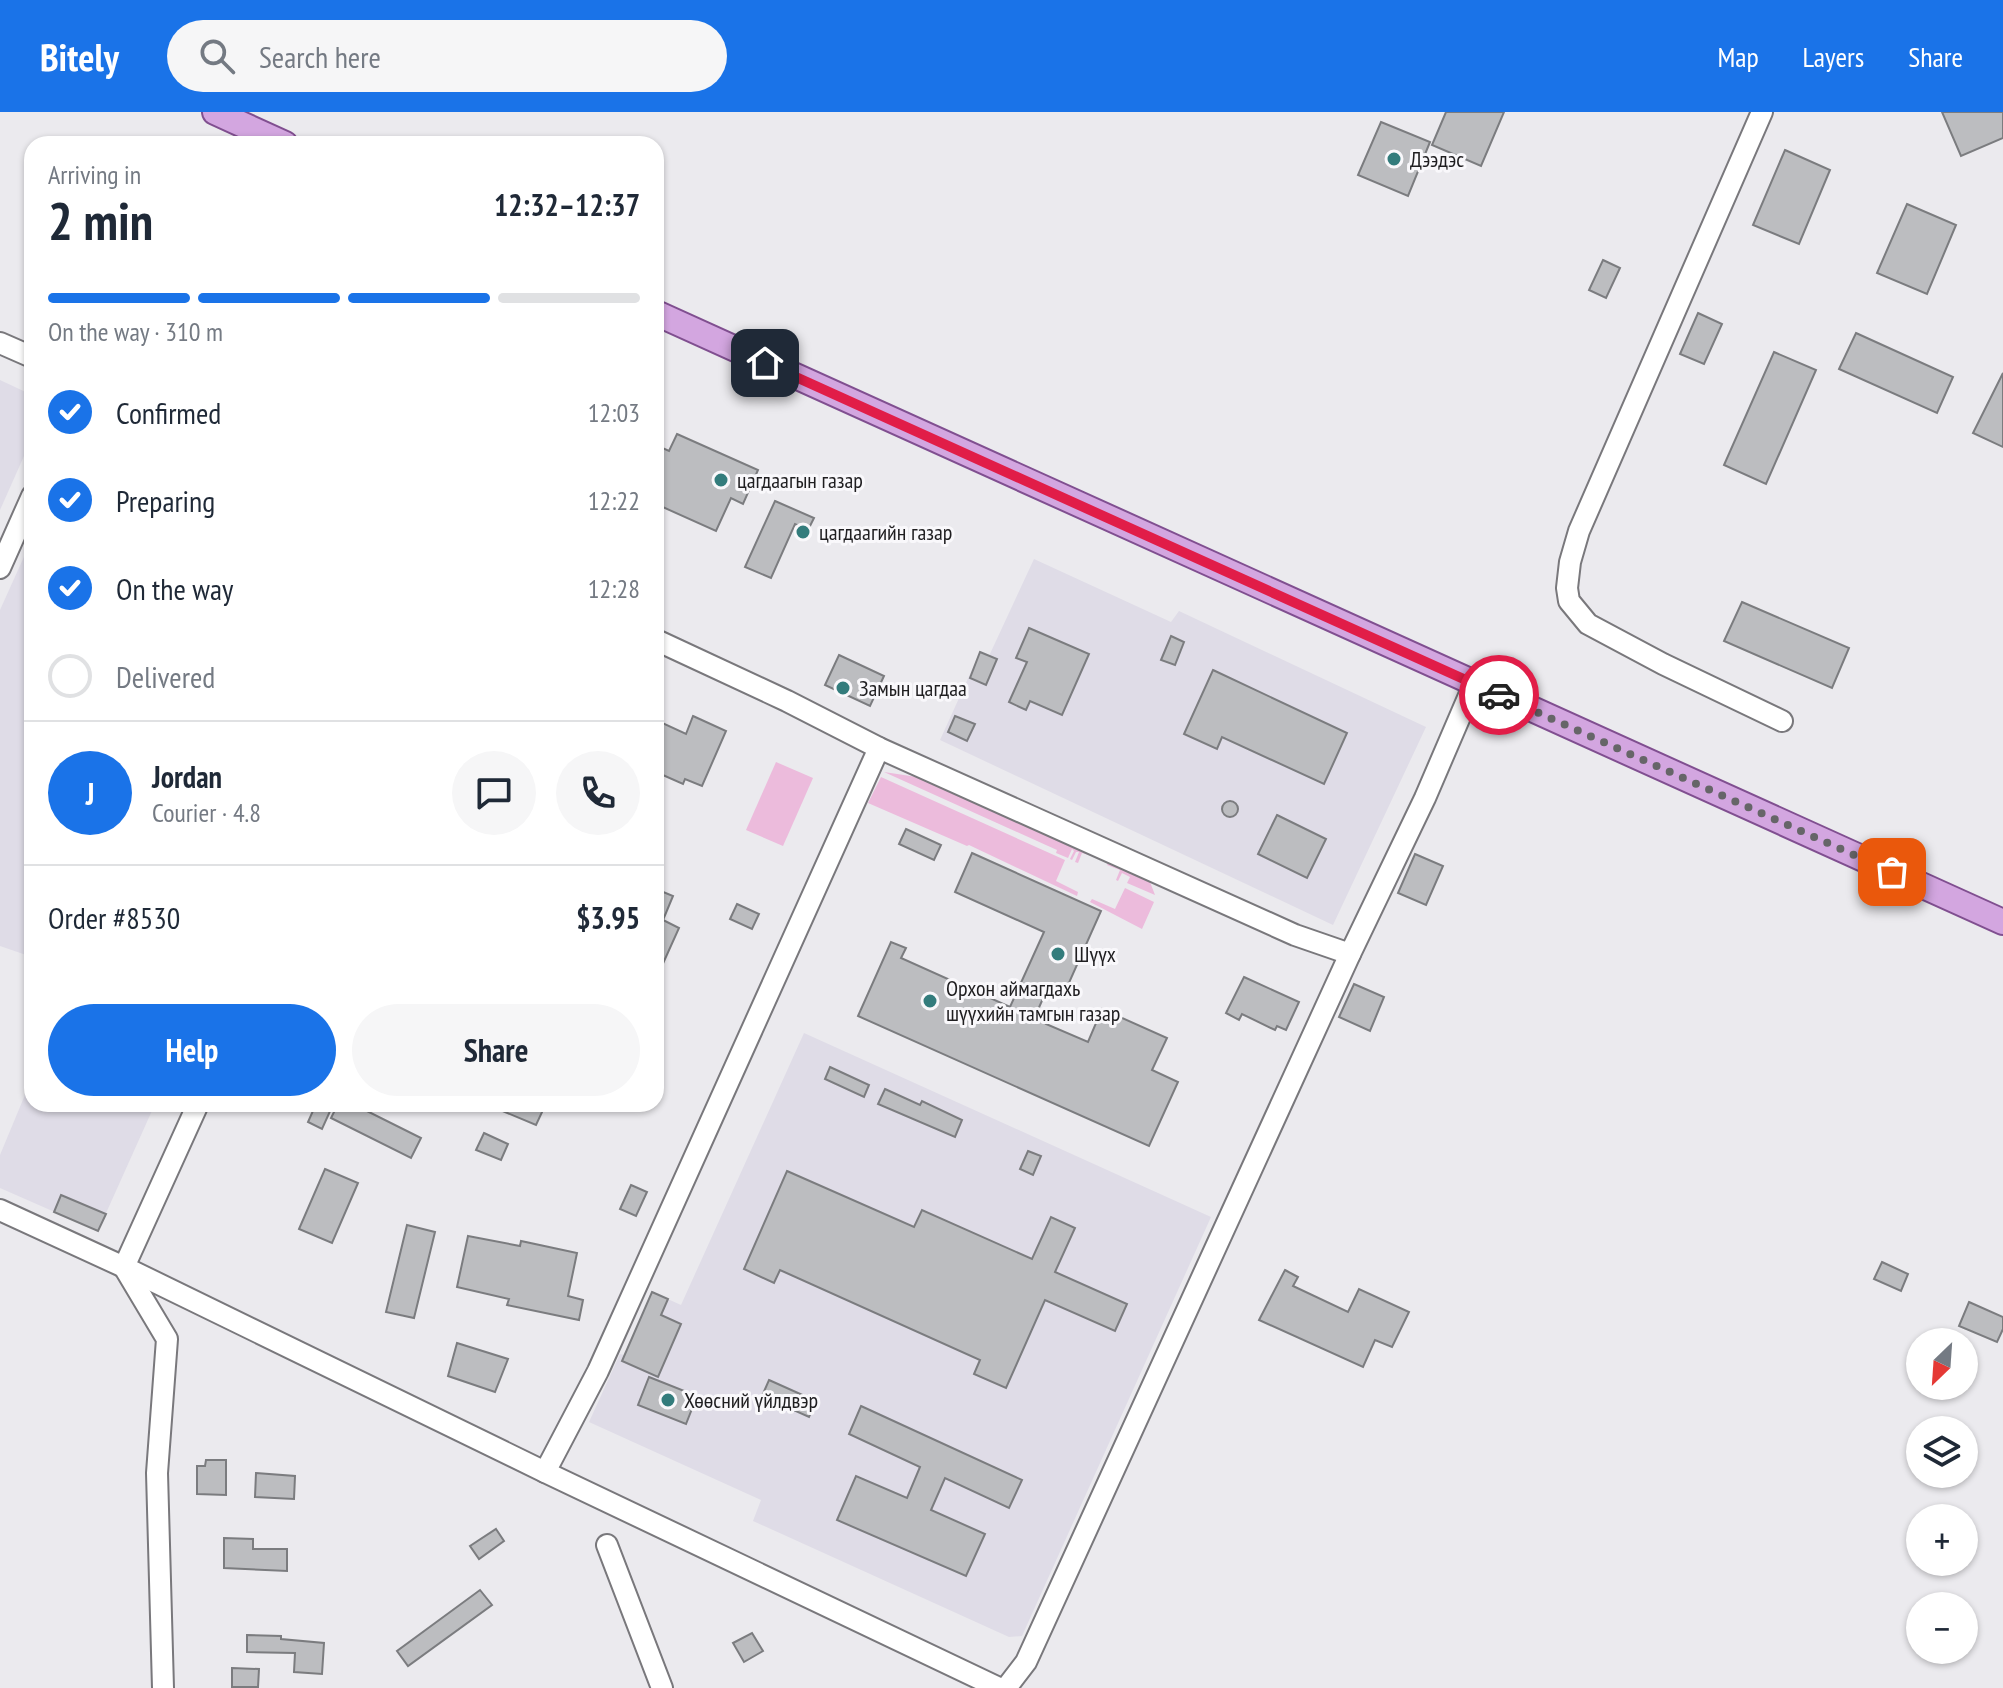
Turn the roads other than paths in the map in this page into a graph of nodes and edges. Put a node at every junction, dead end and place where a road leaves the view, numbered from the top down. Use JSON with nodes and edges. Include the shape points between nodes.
{"nodes":[{"id":1,"x":215,"y":112,"type":"edge"},
{"id":2,"x":1762,"y":112,"type":"edge"},
{"id":3,"x":268,"y":136,"type":"edge"},
{"id":4,"x":664,"y":317,"type":"edge"},
{"id":5,"x":0,"y":343,"type":"edge"},
{"id":6,"x":24,"y":354,"type":"edge"},
{"id":7,"x":24,"y":514,"type":"edge"},
{"id":8,"x":0,"y":568,"type":"edge"},
{"id":9,"x":664,"y":644,"type":"edge"},
{"id":10,"x":1474,"y":684,"type":"junction"},
{"id":11,"x":1782,"y":721,"type":"dead end"},
{"id":12,"x":879,"y":748,"type":"junction"},
{"id":13,"x":2003,"y":922,"type":"edge"},
{"id":14,"x":1350,"y":954,"type":"junction"},
{"id":15,"x":194,"y":1112,"type":"edge"},
{"id":16,"x":0,"y":1210,"type":"edge"},
{"id":17,"x":124,"y":1267,"type":"junction"},
{"id":18,"x":545,"y":1472,"type":"junction"},
{"id":19,"x":607,"y":1545,"type":"dead end"},
{"id":20,"x":163,"y":1688,"type":"edge"},
{"id":21,"x":662,"y":1688,"type":"edge"},
{"id":22,"x":999,"y":1688,"type":"edge"},
{"id":23,"x":1006,"y":1688,"type":"edge"}],
"edges":[{"from":1,"to":3,"type":"main road"},
{"from":2,"to":11,"type":"street","via":[[1584,520],[1567,588],[1569,601],[1588,624]]},
{"from":4,"to":10,"type":"main road"},
{"from":5,"to":6,"type":"street"},
{"from":7,"to":8,"type":"street"},
{"from":9,"to":12,"type":"street"},
{"from":10,"to":13,"type":"main road"},
{"from":10,"to":14,"type":"street"},
{"from":12,"to":14,"type":"street","via":[[1295,935]]},
{"from":12,"to":18,"type":"street","via":[[598,1371]]},
{"from":14,"to":23,"type":"street","via":[[1026,1662]]},
{"from":15,"to":17,"type":"street"},
{"from":16,"to":17,"type":"street"},
{"from":17,"to":18,"type":"street"},
{"from":17,"to":20,"type":"street","via":[[167,1339],[157,1473]]},
{"from":18,"to":22,"type":"street"},
{"from":19,"to":21,"type":"street"}]}
